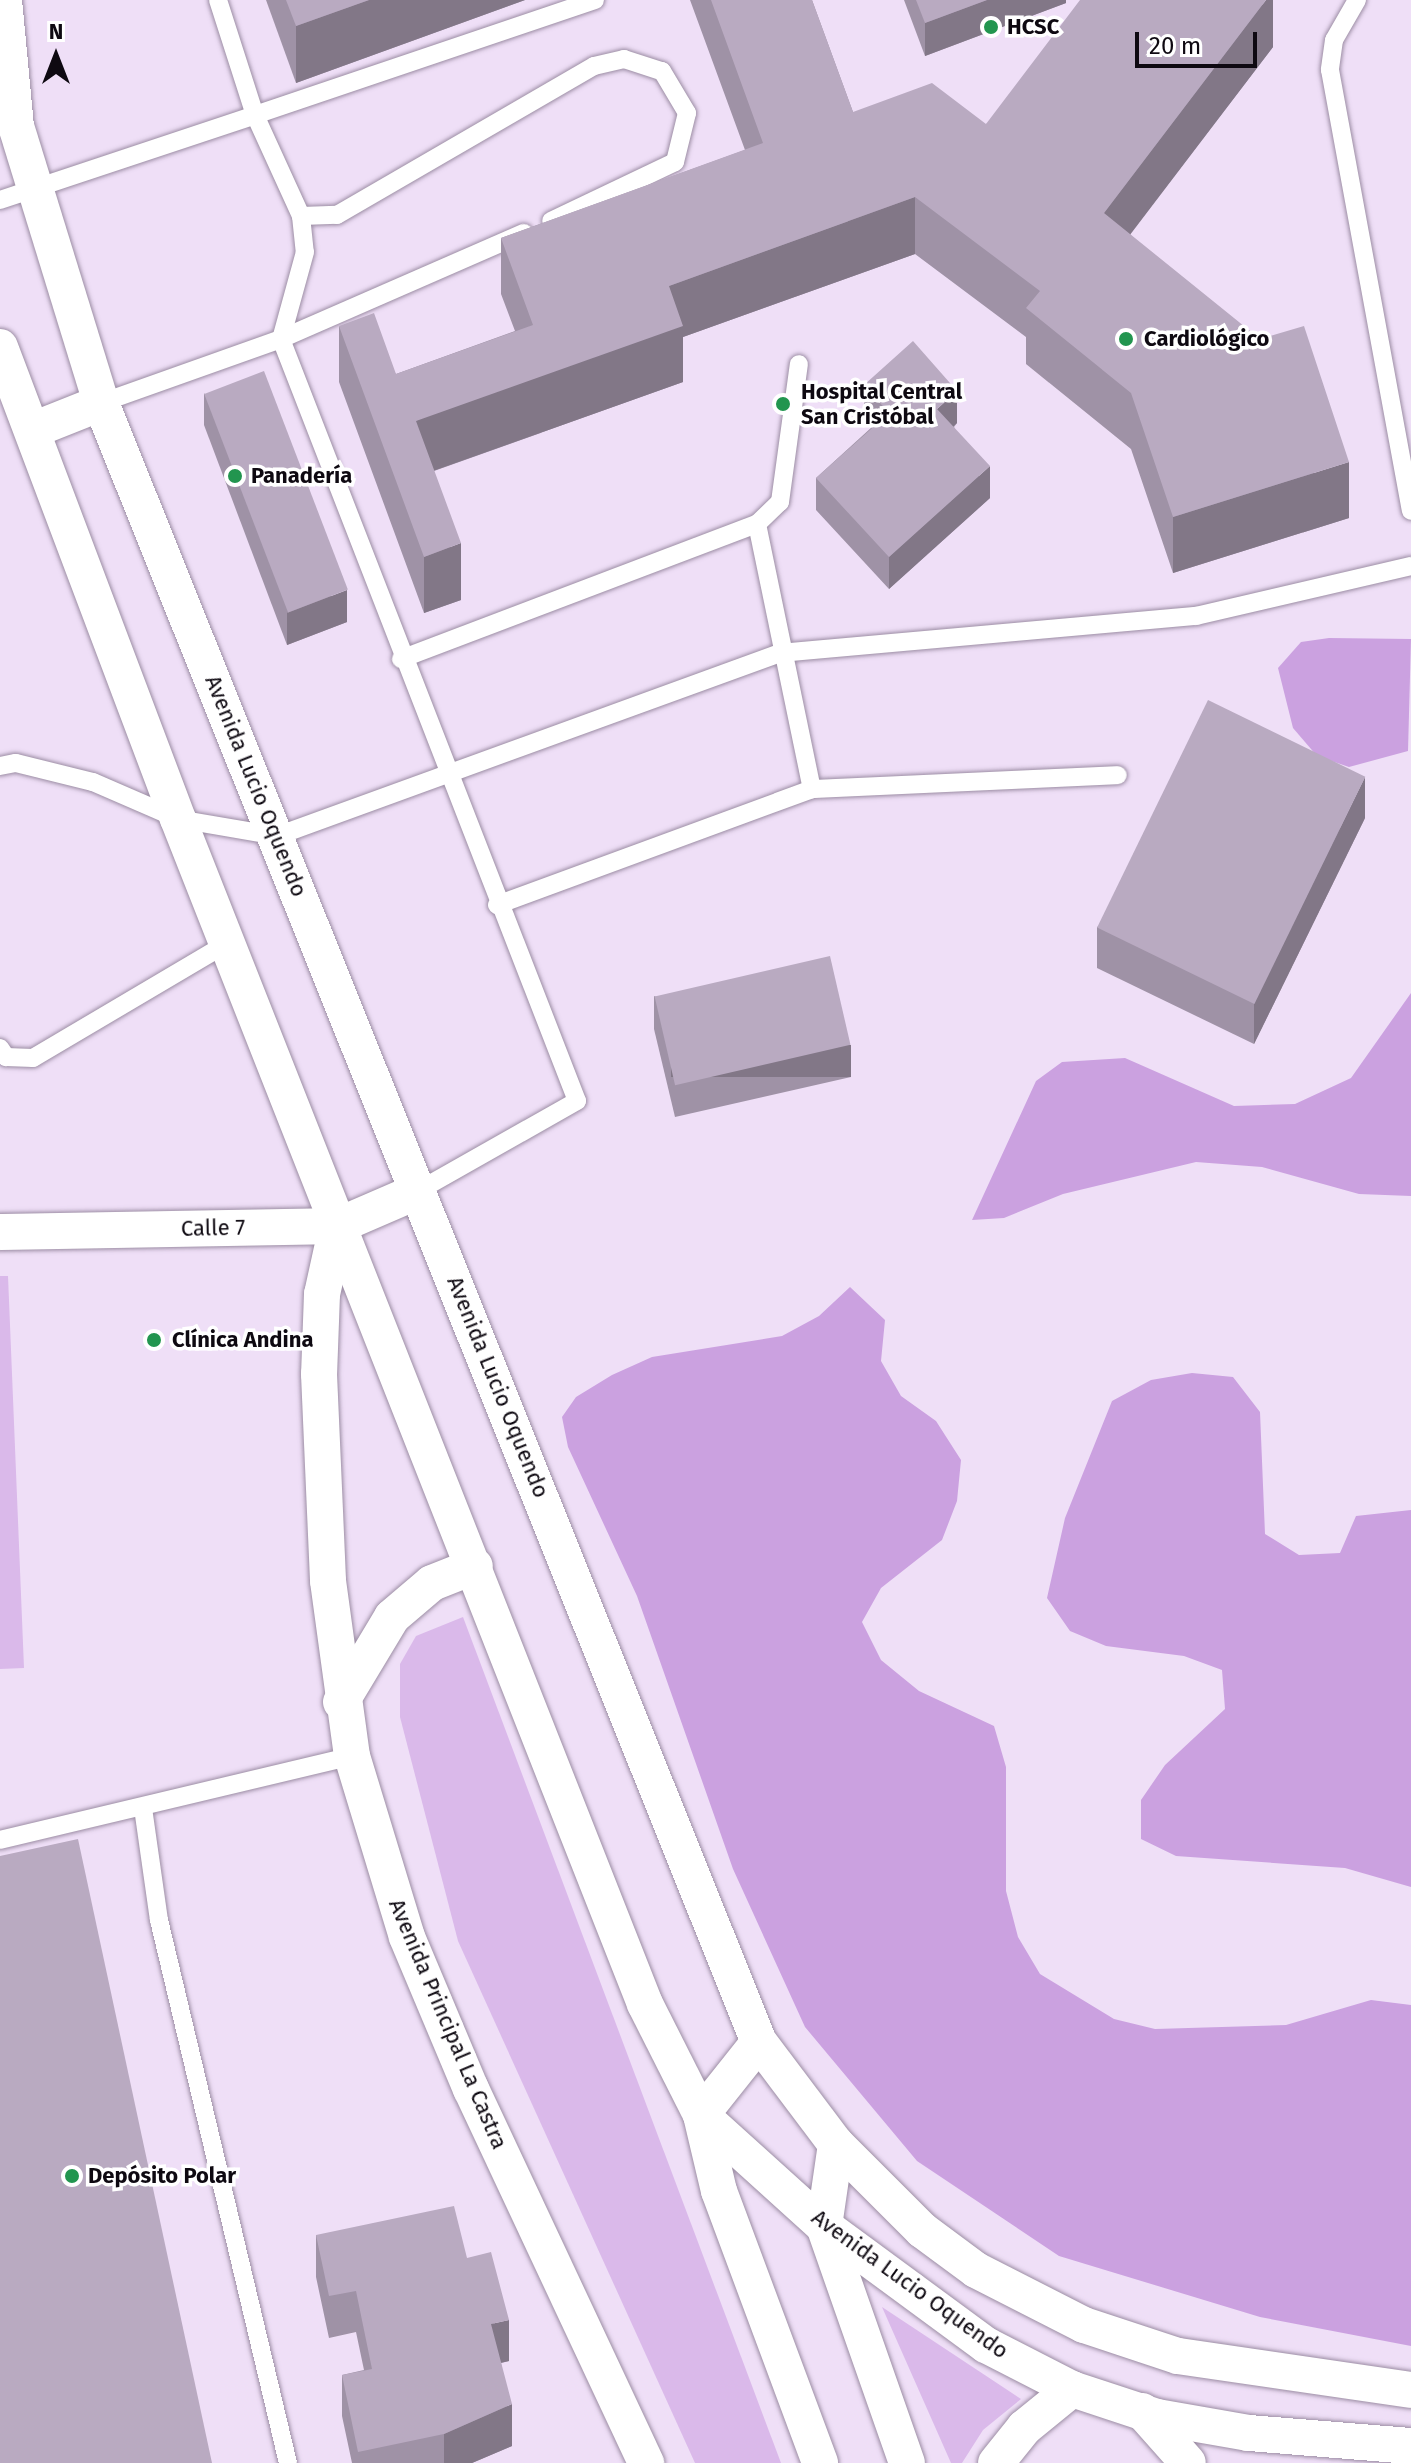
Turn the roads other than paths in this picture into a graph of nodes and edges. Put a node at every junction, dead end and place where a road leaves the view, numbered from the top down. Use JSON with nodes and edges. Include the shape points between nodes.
{"nodes":[{"id":1,"x":4,"y":0,"type":"edge"},
{"id":2,"x":218,"y":0,"type":"edge"},
{"id":3,"x":595,"y":0,"type":"edge"},
{"id":4,"x":1357,"y":0,"type":"edge"},
{"id":5,"x":255,"y":115,"type":"junction"},
{"id":6,"x":16,"y":195,"type":"edge"},
{"id":7,"x":301,"y":216,"type":"junction"},
{"id":8,"x":281,"y":339,"type":"junction"},
{"id":9,"x":0,"y":347,"type":"edge"},
{"id":10,"x":799,"y":364,"type":"dead end"},
{"id":11,"x":101,"y":403,"type":"junction"},
{"id":12,"x":33,"y":430,"type":"junction"},
{"id":13,"x":1411,"y":511,"type":"edge"},
{"id":14,"x":757,"y":524,"type":"junction"},
{"id":15,"x":1411,"y":566,"type":"edge"},
{"id":16,"x":780,"y":653,"type":"junction"},
{"id":17,"x":401,"y":659,"type":"junction"},
{"id":18,"x":0,"y":766,"type":"edge"},
{"id":19,"x":445,"y":772,"type":"junction"},
{"id":20,"x":1118,"y":775,"type":"dead end"},
{"id":21,"x":812,"y":789,"type":"junction"},
{"id":22,"x":178,"y":819,"type":"junction"},
{"id":23,"x":277,"y":836,"type":"junction"},
{"id":24,"x":497,"y":905,"type":"junction"},
{"id":25,"x":229,"y":942,"type":"junction"},
{"id":26,"x":0,"y":1048,"type":"edge"},
{"id":27,"x":418,"y":1191,"type":"junction"},
{"id":28,"x":337,"y":1226,"type":"junction"},
{"id":29,"x":0,"y":1232,"type":"edge"},
{"id":30,"x":475,"y":1566,"type":"junction"},
{"id":31,"x":341,"y":1702,"type":"junction"},
{"id":32,"x":352,"y":1756,"type":"junction"},
{"id":33,"x":143,"y":1808,"type":"junction"},
{"id":34,"x":0,"y":1840,"type":"edge"},
{"id":35,"x":759,"y":2042,"type":"junction"},
{"id":36,"x":701,"y":2115,"type":"junction"},
{"id":37,"x":836,"y":2144,"type":"junction"},
{"id":38,"x":824,"y":2226,"type":"junction"},
{"id":39,"x":1072,"y":2389,"type":"junction"},
{"id":40,"x":1411,"y":2390,"type":"edge"},
{"id":41,"x":1142,"y":2411,"type":"junction"},
{"id":42,"x":1411,"y":2446,"type":"edge"},
{"id":43,"x":288,"y":2463,"type":"edge"},
{"id":44,"x":646,"y":2463,"type":"edge"},
{"id":45,"x":820,"y":2463,"type":"edge"},
{"id":46,"x":907,"y":2463,"type":"edge"},
{"id":47,"x":996,"y":2463,"type":"edge"},
{"id":48,"x":1188,"y":2463,"type":"edge"}],
"edges":[{"from":1,"to":6,"type":"street","name":"Avenida Lucio Oquendo","via":[[16,126]]},
{"from":2,"to":5,"type":"lane"},
{"from":3,"to":5,"type":"lane"},
{"from":4,"to":13,"type":"lane","via":[[1334,40],[1330,70]]},
{"from":5,"to":6,"type":"lane"},
{"from":5,"to":7,"type":"lane"},
{"from":6,"to":11,"type":"street","name":"Avenida Lucio Oquendo"},
{"from":7,"to":8,"type":"lane","via":[[305,252]]},
{"from":7,"to":8,"type":"lane","via":[[337,215],[604,62],[653,66],[685,103],[685,142],[668,170]]},
{"from":8,"to":11,"type":"lane"},
{"from":8,"to":17,"type":"lane"},
{"from":9,"to":12,"type":"street","name":"Avenida Lucio Oquendo"},
{"from":10,"to":14,"type":"lane","via":[[780,502]]},
{"from":11,"to":12,"type":"street"},
{"from":11,"to":23,"type":"street","name":"Avenida Lucio Oquendo"},
{"from":12,"to":22,"type":"street","name":"Avenida Lucio Oquendo"},
{"from":14,"to":16,"type":"lane"},
{"from":14,"to":17,"type":"lane"},
{"from":15,"to":16,"type":"lane","via":[[1196,616]]},
{"from":16,"to":19,"type":"lane"},
{"from":16,"to":21,"type":"lane"},
{"from":17,"to":19,"type":"lane"},
{"from":18,"to":22,"type":"lane","via":[[16,763],[93,782]]},
{"from":19,"to":23,"type":"lane"},
{"from":19,"to":24,"type":"lane"},
{"from":20,"to":21,"type":"lane"},
{"from":21,"to":24,"type":"lane"},
{"from":22,"to":23,"type":"lane"},
{"from":22,"to":25,"type":"street","name":"Avenida Lucio Oquendo"},
{"from":23,"to":27,"type":"street","name":"Avenida Lucio Oquendo"},
{"from":24,"to":27,"type":"lane","via":[[577,1101]]},
{"from":25,"to":26,"type":"lane","via":[[33,1058],[6,1057]]},
{"from":25,"to":28,"type":"street","name":"Avenida Lucio Oquendo"},
{"from":27,"to":28,"type":"street","name":"Calle 7"},
{"from":27,"to":35,"type":"street","name":"Avenida Lucio Oquendo"},
{"from":28,"to":29,"type":"street","name":"Calle 7"},
{"from":28,"to":30,"type":"street","name":"Avenida Lucio Oquendo"},
{"from":28,"to":31,"type":"street","name":"Avenida Principal La Castra","via":[[322,1294],[319,1374]]},
{"from":30,"to":31,"type":"street","via":[[432,1583],[392,1617]]},
{"from":30,"to":36,"type":"street","name":"Avenida Lucio Oquendo","via":[[645,2004]]},
{"from":31,"to":32,"type":"street","name":"Avenida Principal La Castra"},
{"from":32,"to":33,"type":"lane"},
{"from":32,"to":44,"type":"street","name":"Avenida Principal La Castra","via":[[407,1937]]},
{"from":33,"to":34,"type":"lane"},
{"from":33,"to":43,"type":"lane","via":[[159,1920]]},
{"from":35,"to":36,"type":"street"},
{"from":35,"to":37,"type":"street","name":"Avenida Lucio Oquendo"},
{"from":36,"to":38,"type":"street","name":"Avenida Lucio Oquendo"},
{"from":36,"to":45,"type":"street","via":[[719,2191]]},
{"from":37,"to":38,"type":"street"},
{"from":37,"to":40,"type":"street","name":"Avenida Lucio Oquendo","via":[[922,2230],[965,2262],[1084,2325],[1178,2356]]},
{"from":38,"to":39,"type":"street","name":"Avenida Lucio Oquendo","via":[[986,2345]]},
{"from":38,"to":46,"type":"street"},
{"from":39,"to":41,"type":"street","name":"Avenida Lucio Oquendo"},
{"from":39,"to":47,"type":"street","via":[[1024,2428]]},
{"from":41,"to":42,"type":"street","name":"Avenida Lucio Oquendo","via":[[1249,2433]]},
{"from":41,"to":48,"type":"street"}]}
